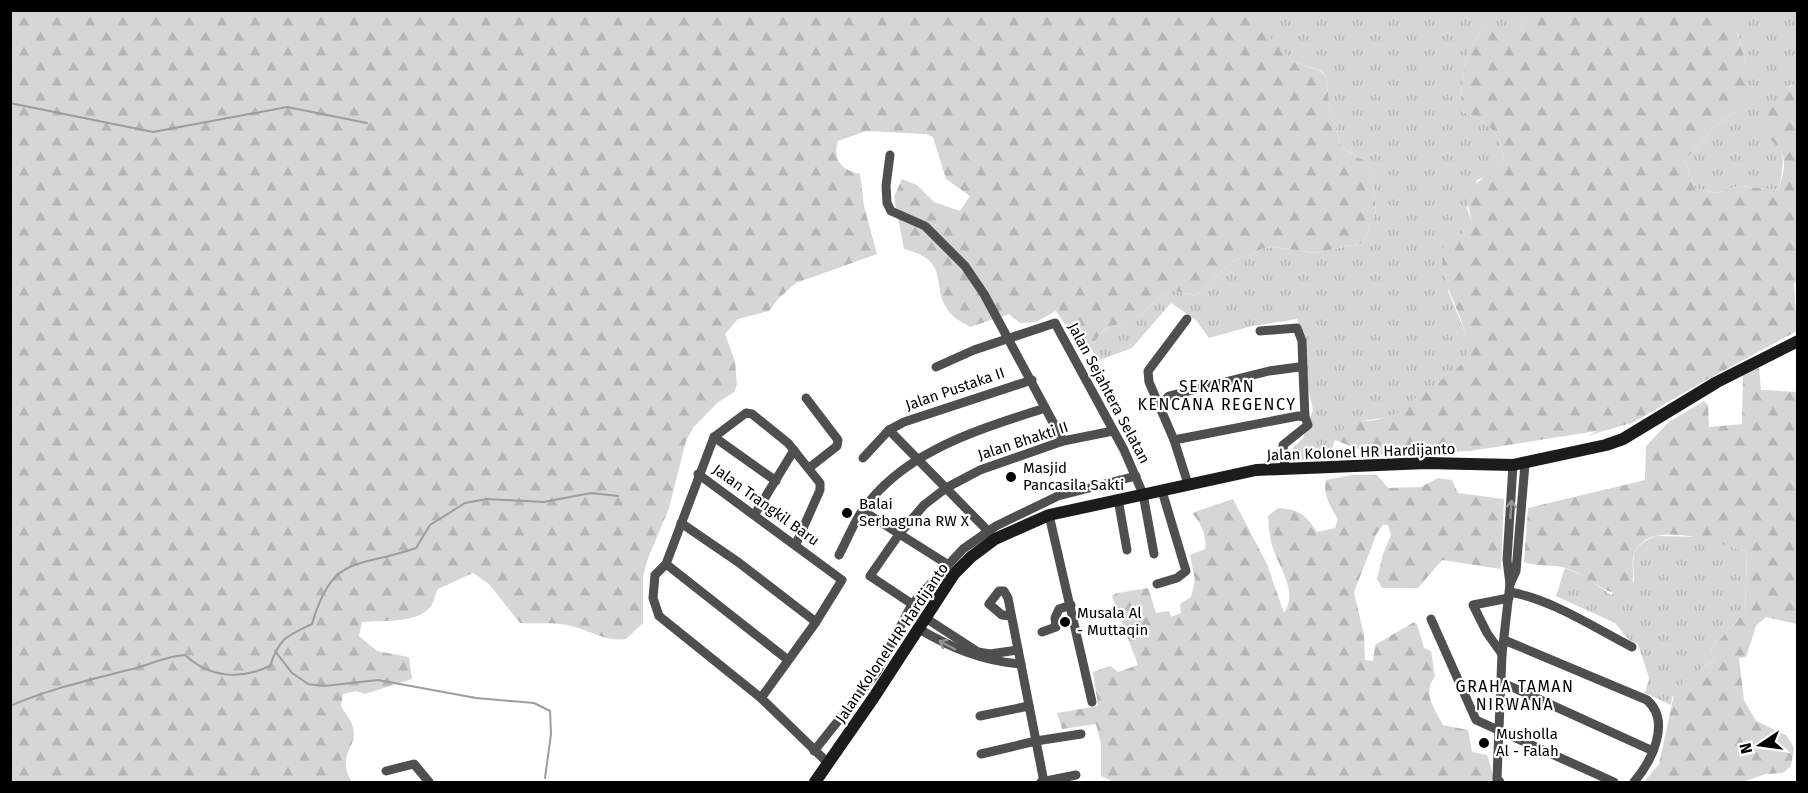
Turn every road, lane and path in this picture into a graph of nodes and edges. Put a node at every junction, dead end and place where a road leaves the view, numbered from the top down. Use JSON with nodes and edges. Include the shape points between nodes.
{"nodes":[{"id":1,"x":890,"y":154,"type":"dead end"},
{"id":2,"x":1187,"y":319,"type":"dead end"},
{"id":3,"x":1260,"y":331,"type":"dead end"},
{"id":4,"x":1009,"y":339,"type":"junction"},
{"id":5,"x":1797,"y":341,"type":"edge"},
{"id":6,"x":936,"y":367,"type":"dead end"},
{"id":7,"x":1303,"y":370,"type":"junction"},
{"id":8,"x":1032,"y":380,"type":"junction"},
{"id":9,"x":806,"y":398,"type":"dead end"},
{"id":10,"x":1159,"y":406,"type":"junction"},
{"id":11,"x":1045,"y":408,"type":"junction"},
{"id":12,"x":1305,"y":417,"type":"junction"},
{"id":13,"x":890,"y":430,"type":"junction"},
{"id":14,"x":1113,"y":431,"type":"junction"},
{"id":15,"x":714,"y":438,"type":"junction"},
{"id":16,"x":1174,"y":440,"type":"junction"},
{"id":17,"x":1063,"y":441,"type":"junction"},
{"id":18,"x":794,"y":450,"type":"junction"},
{"id":19,"x":863,"y":458,"type":"dead end"},
{"id":20,"x":918,"y":459,"type":"junction"},
{"id":21,"x":1519,"y":464,"type":"junction"},
{"id":22,"x":809,"y":468,"type":"junction"},
{"id":23,"x":1284,"y":468,"type":"junction"},
{"id":24,"x":698,"y":474,"type":"junction"},
{"id":25,"x":1136,"y":476,"type":"junction"},
{"id":26,"x":776,"y":481,"type":"junction"},
{"id":27,"x":1188,"y":484,"type":"junction"},
{"id":28,"x":946,"y":488,"type":"junction"},
{"id":29,"x":1162,"y":491,"type":"junction"},
{"id":30,"x":1143,"y":494,"type":"junction"},
{"id":31,"x":1058,"y":496,"type":"junction"},
{"id":32,"x":1118,"y":499,"type":"junction"},
{"id":33,"x":863,"y":511,"type":"junction"},
{"id":34,"x":1062,"y":512,"type":"junction"},
{"id":35,"x":755,"y":514,"type":"junction"},
{"id":36,"x":1049,"y":515,"type":"junction"},
{"id":37,"x":681,"y":524,"type":"junction"},
{"id":38,"x":987,"y":531,"type":"junction"},
{"id":39,"x":900,"y":533,"type":"junction"},
{"id":40,"x":796,"y":544,"type":"junction"},
{"id":41,"x":1127,"y":550,"type":"dead end"},
{"id":42,"x":967,"y":553,"type":"junction"},
{"id":43,"x":1154,"y":554,"type":"dead end"},
{"id":44,"x":839,"y":555,"type":"dead end"},
{"id":45,"x":666,"y":564,"type":"junction"},
{"id":46,"x":947,"y":564,"type":"junction"},
{"id":47,"x":1157,"y":584,"type":"dead end"},
{"id":48,"x":1510,"y":591,"type":"junction"},
{"id":49,"x":912,"y":604,"type":"junction"},
{"id":50,"x":1071,"y":605,"type":"junction"},
{"id":51,"x":1010,"y":616,"type":"dead end"},
{"id":52,"x":924,"y":617,"type":"junction"},
{"id":53,"x":1431,"y":619,"type":"dead end"},
{"id":54,"x":816,"y":622,"type":"junction"},
{"id":55,"x":917,"y":628,"type":"junction"},
{"id":56,"x":1042,"y":632,"type":"dead end"},
{"id":57,"x":1504,"y":640,"type":"junction"},
{"id":58,"x":1632,"y":646,"type":"dead end"},
{"id":59,"x":1018,"y":650,"type":"junction"},
{"id":60,"x":1502,"y":654,"type":"junction"},
{"id":61,"x":993,"y":658,"type":"junction"},
{"id":62,"x":788,"y":660,"type":"junction"},
{"id":63,"x":1021,"y":663,"type":"junction"},
{"id":64,"x":1501,"y":682,"type":"junction"},
{"id":65,"x":761,"y":698,"type":"junction"},
{"id":66,"x":1092,"y":702,"type":"dead end"},
{"id":67,"x":1029,"y":706,"type":"junction"},
{"id":68,"x":980,"y":716,"type":"dead end"},
{"id":69,"x":1497,"y":728,"type":"junction"},
{"id":70,"x":1081,"y":734,"type":"dead end"},
{"id":71,"x":1036,"y":741,"type":"junction"},
{"id":72,"x":814,"y":750,"type":"junction"},
{"id":73,"x":1653,"y":751,"type":"junction"},
{"id":74,"x":981,"y":754,"type":"dead end"},
{"id":75,"x":829,"y":764,"type":"junction"},
{"id":76,"x":386,"y":771,"type":"dead end"},
{"id":77,"x":1077,"y":775,"type":"dead end"},
{"id":78,"x":1499,"y":781,"type":"edge"},
{"id":79,"x":1043,"y":782,"type":"edge"},
{"id":80,"x":429,"y":783,"type":"edge"},
{"id":81,"x":815,"y":783,"type":"edge"},
{"id":82,"x":1614,"y":783,"type":"edge"},
{"id":83,"x":1634,"y":783,"type":"edge"}],
"edges":[{"from":1,"to":4,"type":"street","via":[[886,186],[891,211],[925,226],[964,266]]},
{"from":2,"to":10,"type":"street","via":[[1148,371]]},
{"from":3,"to":7,"type":"street","via":[[1297,328],[1302,341]]},
{"from":4,"to":6,"type":"street","name":"Jalan Sejahtera Selatan"},
{"from":4,"to":8,"type":"street"},
{"from":4,"to":14,"type":"street","name":"Jalan Sejahtera Selatan","via":[[1055,323]]},
{"from":5,"to":21,"type":"main road","name":"Jalan Kolonel HR Hardijanto","via":[[1717,382],[1623,439]]},
{"from":7,"to":10,"type":"street","via":[[1299,367],[1269,371],[1180,393],[1169,396]]},
{"from":7,"to":12,"type":"street"},
{"from":8,"to":11,"type":"street"},
{"from":8,"to":13,"type":"street","name":"Jalan Pustaka II","via":[[921,415]]},
{"from":9,"to":22,"type":"street","via":[[838,440],[837,446]]},
{"from":10,"to":16,"type":"street"},
{"from":11,"to":17,"type":"street"},
{"from":11,"to":20,"type":"street","via":[[937,447]]},
{"from":12,"to":16,"type":"street"},
{"from":12,"to":23,"type":"street","via":[[1308,425],[1283,445]]},
{"from":13,"to":19,"type":"street"},
{"from":13,"to":20,"type":"street"},
{"from":14,"to":17,"type":"street","name":"Jalan Bhakti II"},
{"from":14,"to":25,"type":"street","name":"Jalan Sejahtera Selatan"},
{"from":15,"to":18,"type":"street","via":[[749,413]]},
{"from":15,"to":24,"type":"street"},
{"from":15,"to":26,"type":"street"},
{"from":16,"to":27,"type":"street"},
{"from":17,"to":28,"type":"street","name":"Jalan Bhakti II","via":[[980,470]]},
{"from":18,"to":22,"type":"street"},
{"from":18,"to":26,"type":"street"},
{"from":20,"to":28,"type":"street"},
{"from":20,"to":33,"type":"street"},
{"from":21,"to":23,"type":"main road","name":"Jalan Kolonel HR Hardijanto"},
{"from":21,"to":48,"type":"street","via":[[1516,572]]},
{"from":22,"to":40,"type":"street","via":[[820,483],[820,490]]},
{"from":23,"to":27,"type":"main road","name":"Jalan Kolonel HR Hardijanto"},
{"from":24,"to":35,"type":"street","name":"Jalan Trangkil Baru"},
{"from":24,"to":37,"type":"street","name":"Jalan Trangkil Baru"},
{"from":25,"to":30,"type":"street","name":"Jalan Sejahtera Selatan"},
{"from":25,"to":31,"type":"street"},
{"from":26,"to":35,"type":"street"},
{"from":27,"to":29,"type":"main road","name":"Jalan Kolonel HR Hardijanto"},
{"from":28,"to":38,"type":"street"},
{"from":28,"to":39,"type":"street","name":"Jalan Bhakti II","via":[[924,505]]},
{"from":29,"to":30,"type":"main road","name":"Jalan Kolonel HR Hardijanto"},
{"from":29,"to":47,"type":"street","via":[[1186,571]]},
{"from":30,"to":32,"type":"main road","name":"Jalan Kolonel HR Hardijanto"},
{"from":30,"to":43,"type":"street","name":"Jalan Sejahtera Selatan"},
{"from":31,"to":34,"type":"street"},
{"from":31,"to":38,"type":"street"},
{"from":32,"to":34,"type":"main road","name":"Jalan Kolonel HR Hardijanto"},
{"from":32,"to":41,"type":"street"},
{"from":33,"to":39,"type":"street"},
{"from":33,"to":44,"type":"street"},
{"from":34,"to":36,"type":"main road","name":"Jalan Kolonel HR Hardijanto"},
{"from":35,"to":40,"type":"street","name":"Jalan Trangkil Baru"},
{"from":36,"to":42,"type":"main road","name":"Jalan Kolonel HR Hardijanto"},
{"from":36,"to":50,"type":"street"},
{"from":37,"to":45,"type":"street","name":"Jalan Trangkil Baru"},
{"from":37,"to":54,"type":"street"},
{"from":38,"to":42,"type":"street"},
{"from":39,"to":46,"type":"street"},
{"from":39,"to":49,"type":"street","name":"Jalan Bhakti II","via":[[870,576]]},
{"from":40,"to":54,"type":"street","name":"Jalan Trangkil Baru","via":[[842,580]]},
{"from":42,"to":46,"type":"street"},
{"from":42,"to":52,"type":"main road","name":"Jalan Kolonel HR Hardijanto"},
{"from":45,"to":62,"type":"street"},
{"from":45,"to":65,"type":"street","name":"Jalan Trangkil Baru","via":[[655,575],[653,598],[659,616]]},
{"from":46,"to":49,"type":"street"},
{"from":48,"to":57,"type":"street"},
{"from":48,"to":58,"type":"street","via":[[1537,599]]},
{"from":48,"to":60,"type":"street","via":[[1473,605]]},
{"from":49,"to":72,"type":"street","via":[[877,672]]},
{"from":50,"to":56,"type":"street","via":[[1059,609],[1056,627]]},
{"from":50,"to":66,"type":"street"},
{"from":51,"to":59,"type":"street"},
{"from":52,"to":55,"type":"main road","name":"Jalan Kolonel HR Hardijanto"},
{"from":52,"to":61,"type":"street"},
{"from":53,"to":69,"type":"street","via":[[1474,718]]},
{"from":54,"to":62,"type":"street","name":"Jalan Trangkil Baru"},
{"from":61,"to":55,"type":"street","one_way":true,"via":[[954,649]]},
{"from":55,"to":75,"type":"main road","name":"Jalan Kolonel HR Hardijanto"},
{"from":57,"to":60,"type":"street"},
{"from":57,"to":73,"type":"street","via":[[1647,700],[1659,722]]},
{"from":59,"to":61,"type":"street"},
{"from":59,"to":63,"type":"street"},
{"from":60,"to":64,"type":"street"},
{"from":61,"to":63,"type":"street"},
{"from":62,"to":65,"type":"street","name":"Jalan Trangkil Baru"},
{"from":63,"to":67,"type":"street"},
{"from":64,"to":69,"type":"street"},
{"from":64,"to":73,"type":"street"},
{"from":65,"to":72,"type":"street","name":"Jalan Trangkil Baru"},
{"from":67,"to":68,"type":"street"},
{"from":67,"to":71,"type":"street"},
{"from":69,"to":78,"type":"street"},
{"from":69,"to":82,"type":"street"},
{"from":70,"to":71,"type":"street"},
{"from":71,"to":74,"type":"street"},
{"from":71,"to":79,"type":"street"},
{"from":72,"to":75,"type":"street","name":"Jalan Trangkil Baru"},
{"from":73,"to":83,"type":"street"},
{"from":75,"to":81,"type":"main road","name":"Jalan Kolonel HR Hardijanto"},
{"from":76,"to":80,"type":"street","via":[[414,764]]},
{"from":77,"to":79,"type":"street"}]}
